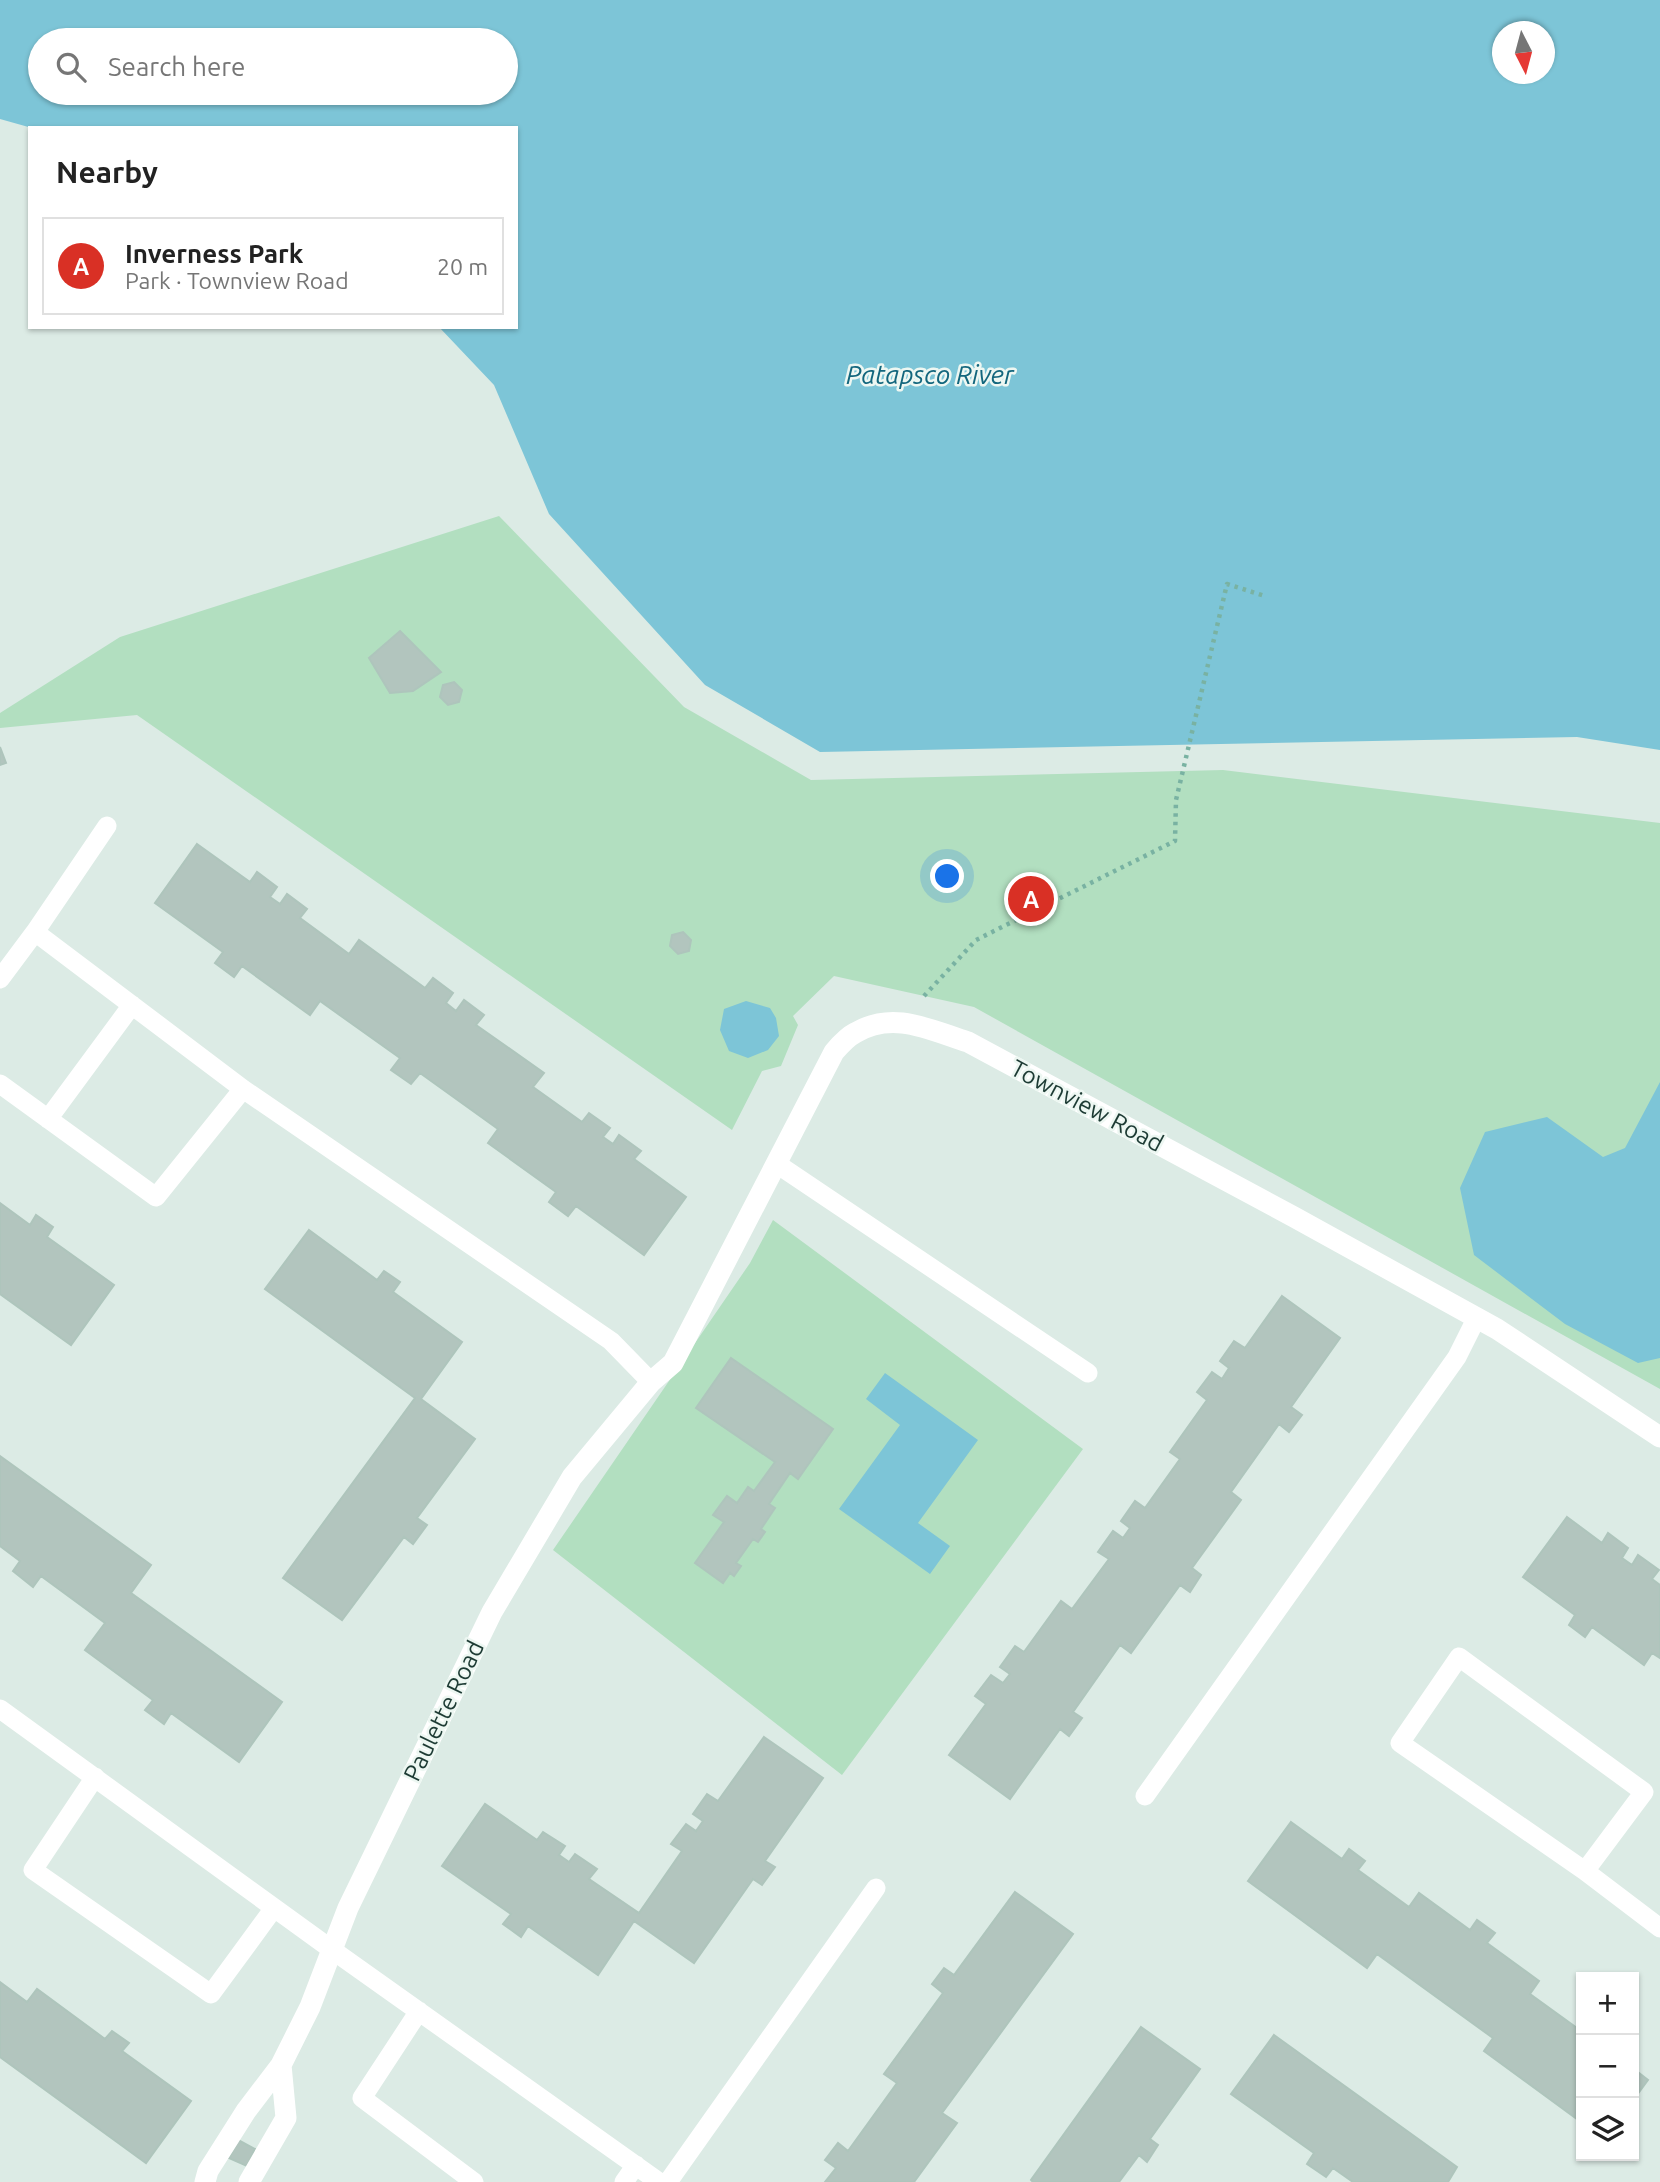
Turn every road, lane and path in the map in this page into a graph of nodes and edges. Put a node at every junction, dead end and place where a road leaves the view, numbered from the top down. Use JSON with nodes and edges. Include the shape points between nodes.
{"nodes":[{"id":1,"x":1265,"y":596,"type":"dead end"},
{"id":2,"x":107,"y":826,"type":"dead end"},
{"id":3,"x":35,"y":932,"type":"junction"},
{"id":4,"x":0,"y":979,"type":"edge"},
{"id":5,"x":132,"y":1005,"type":"junction"},
{"id":6,"x":900,"y":1022,"type":"junction"},
{"id":7,"x":0,"y":1084,"type":"edge"},
{"id":8,"x":243,"y":1089,"type":"junction"},
{"id":9,"x":48,"y":1119,"type":"junction"},
{"id":10,"x":777,"y":1164,"type":"junction"},
{"id":11,"x":1476,"y":1319,"type":"junction"},
{"id":12,"x":1088,"y":1373,"type":"dead end"},
{"id":13,"x":651,"y":1382,"type":"junction"},
{"id":14,"x":1660,"y":1437,"type":"edge"},
{"id":15,"x":0,"y":1709,"type":"edge"},
{"id":16,"x":95,"y":1777,"type":"junction"},
{"id":17,"x":1145,"y":1797,"type":"dead end"},
{"id":18,"x":1585,"y":1871,"type":"junction"},
{"id":19,"x":876,"y":1888,"type":"dead end"},
{"id":20,"x":274,"y":1908,"type":"junction"},
{"id":21,"x":1660,"y":1928,"type":"edge"},
{"id":22,"x":331,"y":1949,"type":"junction"},
{"id":23,"x":419,"y":2011,"type":"junction"},
{"id":24,"x":281,"y":2065,"type":"junction"},
{"id":25,"x":636,"y":2165,"type":"junction"},
{"id":26,"x":205,"y":2182,"type":"edge"},
{"id":27,"x":250,"y":2182,"type":"edge"},
{"id":28,"x":474,"y":2182,"type":"edge"},
{"id":29,"x":624,"y":2182,"type":"edge"},
{"id":30,"x":659,"y":2182,"type":"edge"},
{"id":31,"x":668,"y":2182,"type":"edge"}],
"edges":[{"from":1,"to":6,"type":"path","via":[[1227,584],[1176,800],[1175,841],[976,940]]},
{"from":2,"to":3,"type":"lane"},
{"from":3,"to":4,"type":"lane"},
{"from":3,"to":5,"type":"lane"},
{"from":5,"to":8,"type":"lane"},
{"from":5,"to":9,"type":"lane"},
{"from":6,"to":10,"type":"street","name":"Townview Road","via":[[872,1025],[854,1033],[834,1052]]},
{"from":6,"to":11,"type":"street","name":"Townview Road","via":[[917,1023],[968,1042]]},
{"from":7,"to":9,"type":"lane"},
{"from":8,"to":9,"type":"lane","via":[[156,1197]]},
{"from":8,"to":13,"type":"lane","via":[[611,1341]]},
{"from":10,"to":12,"type":"lane"},
{"from":10,"to":13,"type":"street","name":"Townview Road","via":[[673,1363]]},
{"from":11,"to":14,"type":"street","name":"Townview Road"},
{"from":11,"to":17,"type":"lane","via":[[1457,1357]]},
{"from":13,"to":22,"type":"street","name":"Paulette Road","via":[[572,1477],[492,1612]]},
{"from":15,"to":16,"type":"lane"},
{"from":16,"to":20,"type":"lane"},
{"from":16,"to":20,"type":"lane","via":[[33,1870],[211,1994]]},
{"from":18,"to":18,"type":"lane","via":[[1644,1792],[1459,1657],[1400,1743]]},
{"from":18,"to":21,"type":"lane"},
{"from":19,"to":31,"type":"lane"},
{"from":20,"to":22,"type":"lane"},
{"from":22,"to":23,"type":"lane"},
{"from":22,"to":24,"type":"street","name":"Paulette Road","via":[[310,2007]]},
{"from":23,"to":25,"type":"lane"},
{"from":23,"to":28,"type":"lane","via":[[362,2098]]},
{"from":24,"to":26,"type":"street","name":"Paulette Road","via":[[246,2111]]},
{"from":24,"to":27,"type":"street","via":[[286,2118]]},
{"from":25,"to":29,"type":"lane"},
{"from":25,"to":30,"type":"lane"}]}
